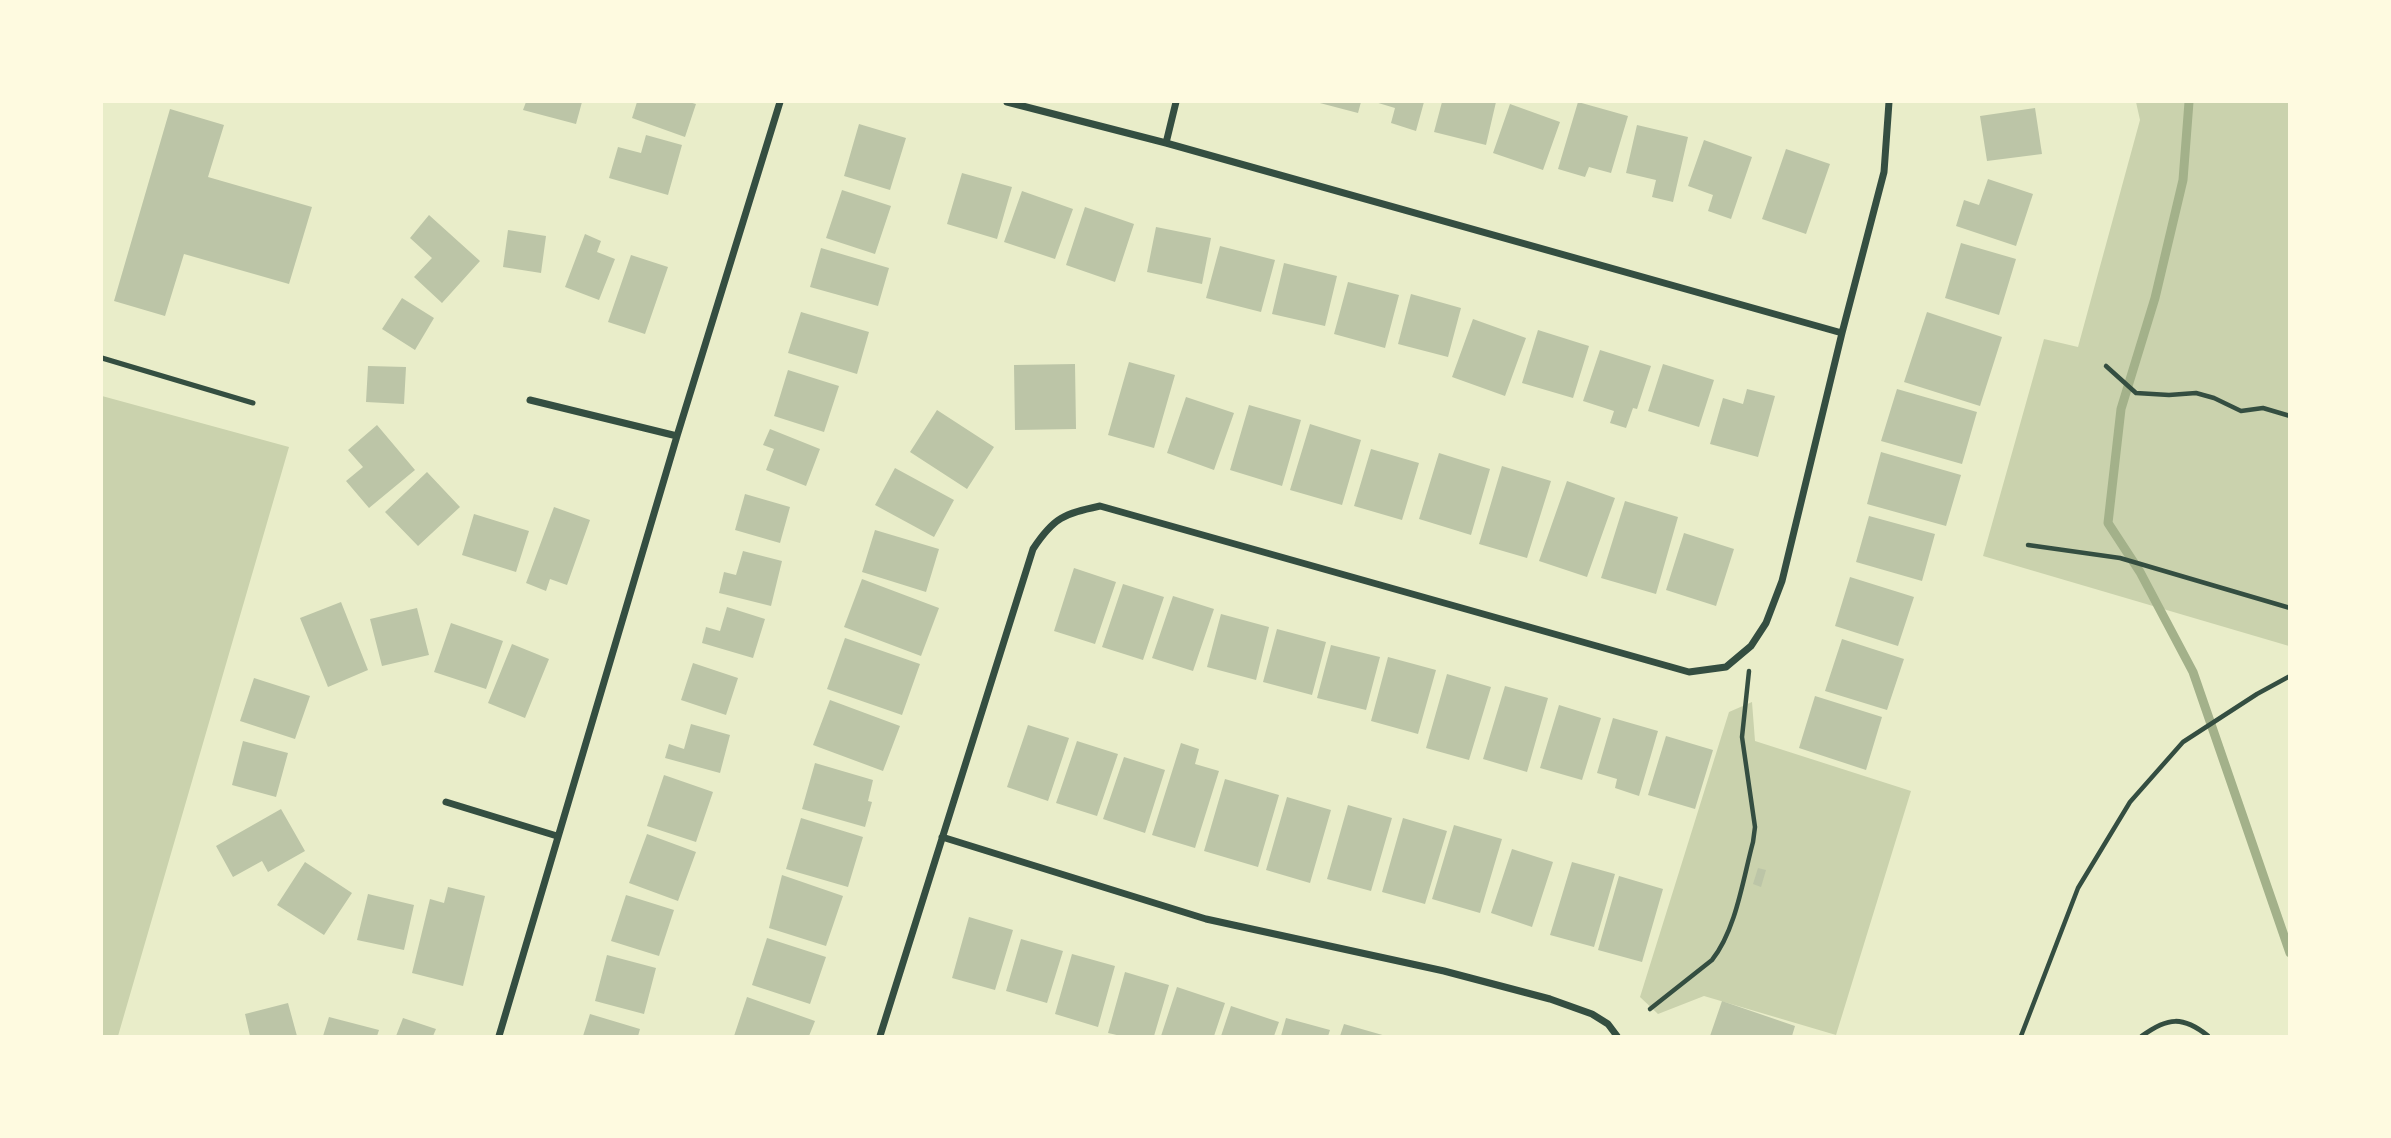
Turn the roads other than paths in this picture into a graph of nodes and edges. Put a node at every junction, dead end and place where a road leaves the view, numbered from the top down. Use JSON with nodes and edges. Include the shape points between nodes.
{"nodes":[{"id":1,"x":780,"y":102,"type":"edge"},
{"id":2,"x":1007,"y":102,"type":"edge"},
{"id":3,"x":1176,"y":102,"type":"edge"},
{"id":4,"x":1889,"y":102,"type":"edge"},
{"id":5,"x":1166,"y":144,"type":"junction"},
{"id":6,"x":1842,"y":332,"type":"junction"},
{"id":7,"x":102,"y":358,"type":"edge"},
{"id":8,"x":530,"y":400,"type":"dead end"},
{"id":9,"x":253,"y":403,"type":"dead end"},
{"id":10,"x":677,"y":436,"type":"junction"},
{"id":11,"x":446,"y":802,"type":"dead end"},
{"id":12,"x":558,"y":836,"type":"junction"},
{"id":13,"x":942,"y":837,"type":"junction"},
{"id":14,"x":499,"y":1037,"type":"edge"},
{"id":15,"x":880,"y":1037,"type":"edge"},
{"id":16,"x":1617,"y":1037,"type":"edge"},
{"id":17,"x":2142,"y":1037,"type":"edge"},
{"id":18,"x":2208,"y":1037,"type":"edge"}],
"edges":[{"from":1,"to":10,"type":"street"},
{"from":2,"to":5,"type":"street"},
{"from":3,"to":5,"type":"street"},
{"from":4,"to":6,"type":"street","via":[[1884,172]]},
{"from":5,"to":6,"type":"street"},
{"from":6,"to":13,"type":"street","via":[[1782,581],[1766,623],[1751,646],[1726,667],[1689,672],[1100,506],[1067,513],[1046,528],[1033,549]]},
{"from":7,"to":9,"type":"lane"},
{"from":8,"to":10,"type":"street"},
{"from":10,"to":12,"type":"street"},
{"from":11,"to":12,"type":"street"},
{"from":12,"to":14,"type":"street"},
{"from":13,"to":15,"type":"street"},
{"from":13,"to":16,"type":"street","via":[[1206,919],[1550,999],[1592,1014]]},
{"from":17,"to":18,"type":"lane","via":[[2175,1020],[2194,1025]]}]}
